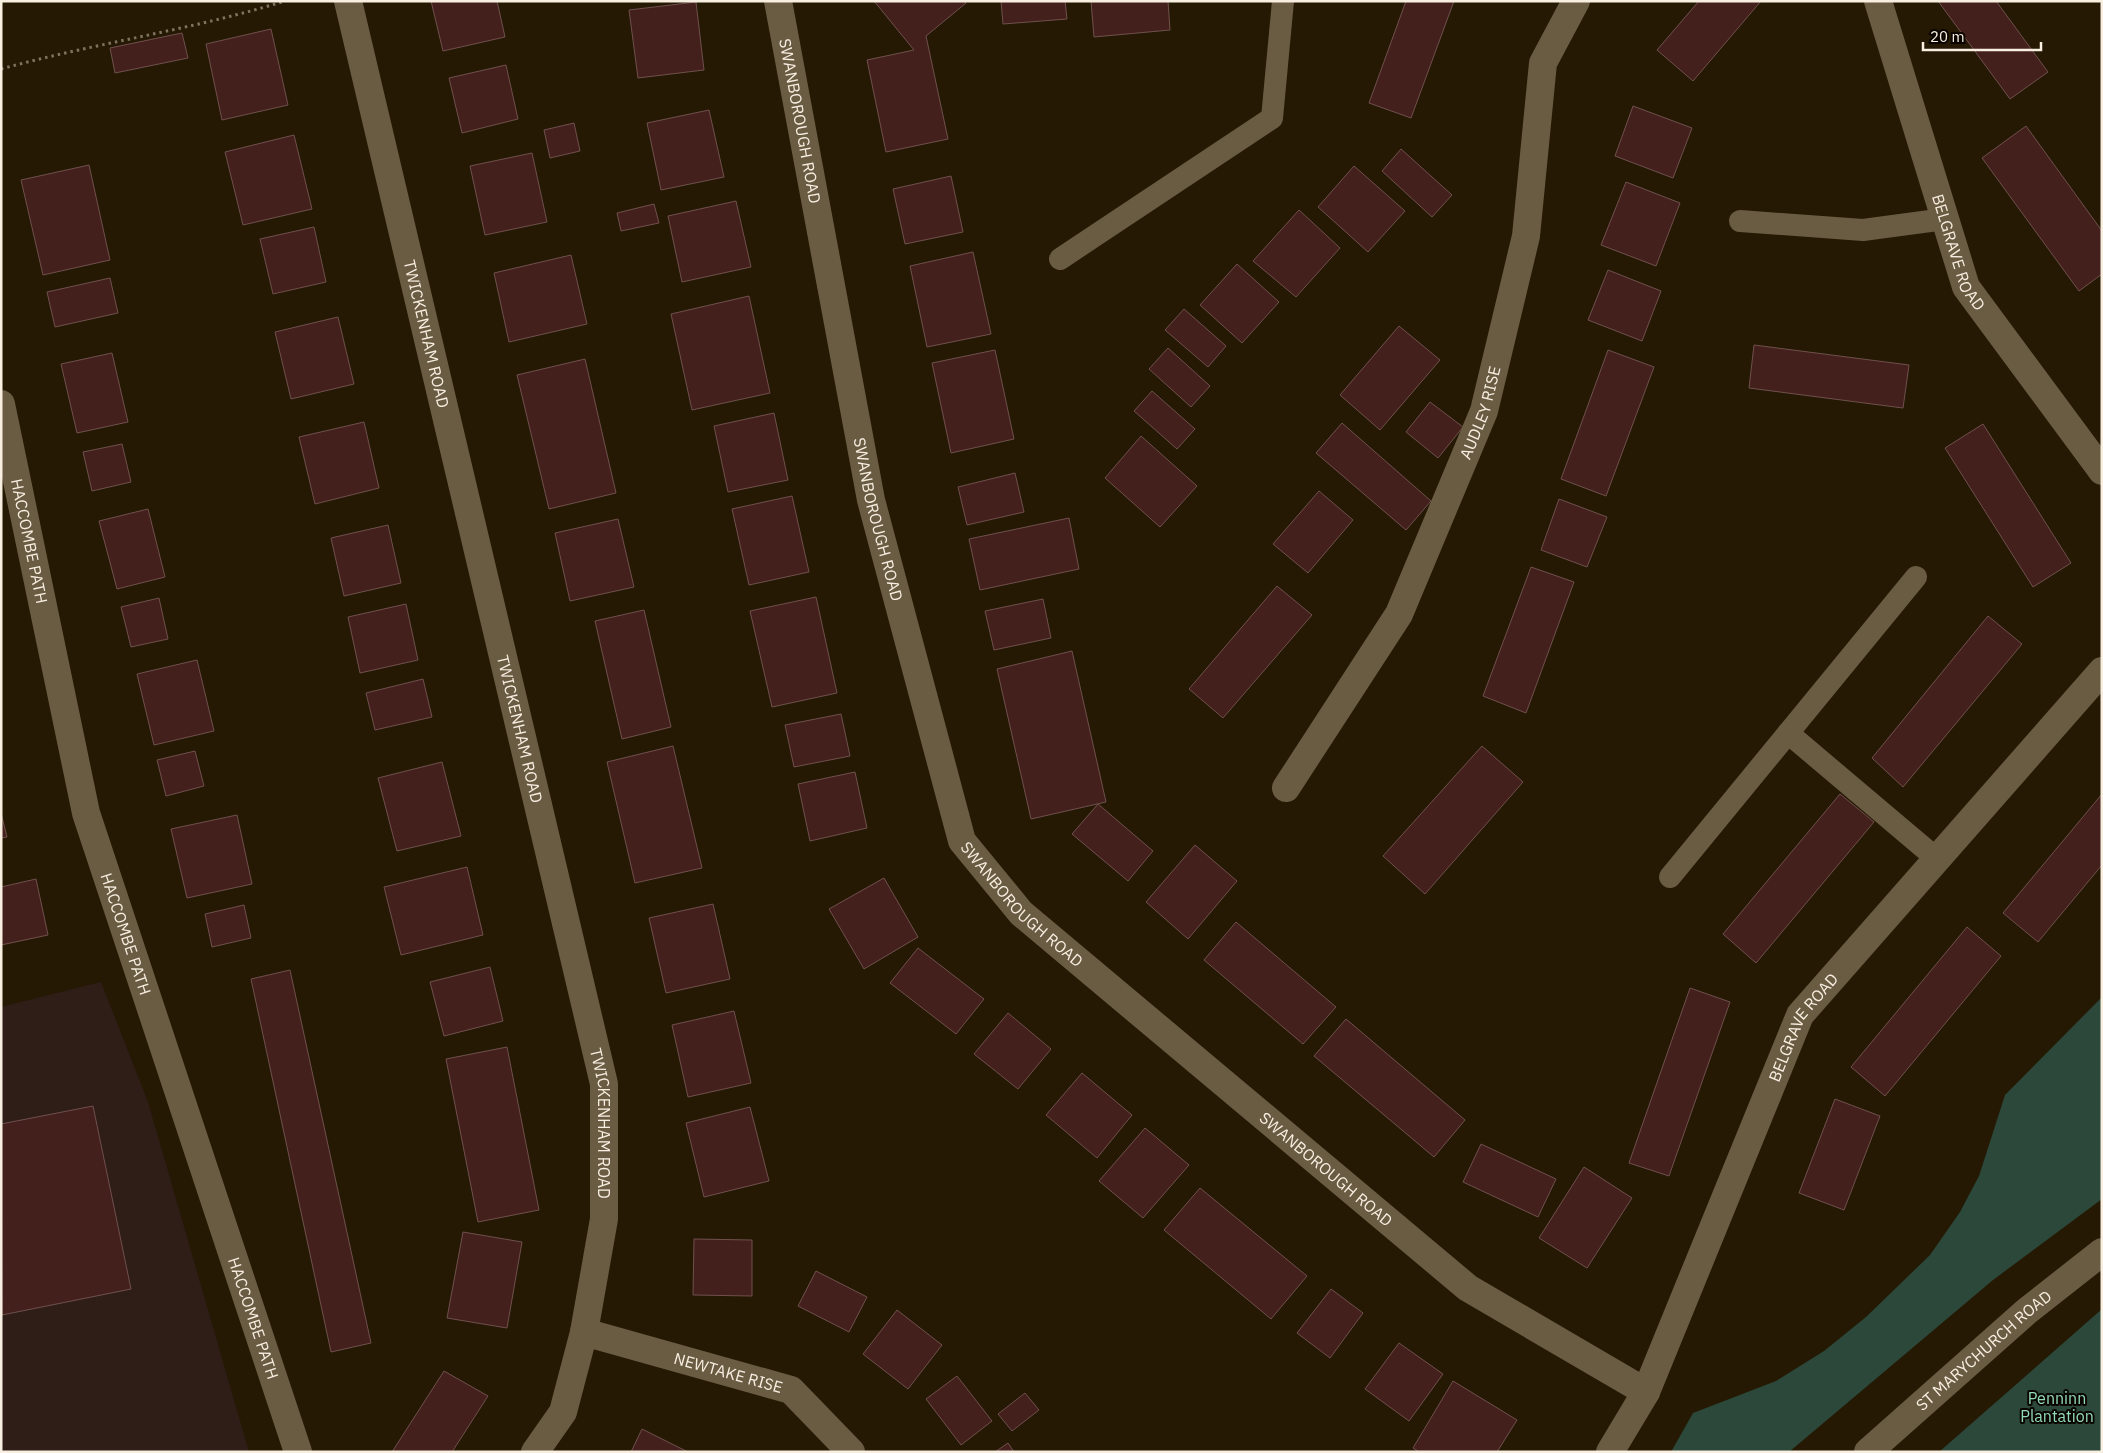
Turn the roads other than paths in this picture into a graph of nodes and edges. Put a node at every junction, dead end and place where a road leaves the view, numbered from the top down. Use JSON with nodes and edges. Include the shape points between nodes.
{"nodes":[{"id":1,"x":348,"y":1,"type":"edge"},
{"id":2,"x":778,"y":1,"type":"edge"},
{"id":3,"x":1283,"y":1,"type":"edge"},
{"id":4,"x":1576,"y":1,"type":"edge"},
{"id":5,"x":1878,"y":1,"type":"edge"},
{"id":6,"x":1945,"y":219,"type":"junction"},
{"id":7,"x":1740,"y":221,"type":"dead end"},
{"id":8,"x":1060,"y":259,"type":"dead end"},
{"id":9,"x":1,"y":404,"type":"edge"},
{"id":10,"x":2102,"y":471,"type":"edge"},
{"id":11,"x":1916,"y":577,"type":"dead end"},
{"id":12,"x":2102,"y":671,"type":"edge"},
{"id":13,"x":1788,"y":733,"type":"junction"},
{"id":14,"x":1286,"y":788,"type":"dead end"},
{"id":15,"x":1937,"y":859,"type":"junction"},
{"id":16,"x":1670,"y":877,"type":"dead end"},
{"id":17,"x":2102,"y":1252,"type":"edge"},
{"id":18,"x":584,"y":1332,"type":"junction"},
{"id":19,"x":1646,"y":1392,"type":"junction"},
{"id":20,"x":298,"y":1452,"type":"edge"},
{"id":21,"x":536,"y":1452,"type":"edge"},
{"id":22,"x":851,"y":1452,"type":"edge"},
{"id":23,"x":1610,"y":1452,"type":"edge"},
{"id":24,"x":1868,"y":1452,"type":"edge"}],
"edges":[{"from":1,"to":18,"type":"street","name":"TWICKENHAM ROAD","via":[[604,1084],[604,1219]]},
{"from":2,"to":19,"type":"street","name":"SWANBOROUGH ROAD","via":[[871,500],[962,841],[1021,913],[1468,1288]]},
{"from":3,"to":8,"type":"lane","via":[[1272,118]]},
{"from":4,"to":14,"type":"street","name":"AUDLEY RISE","via":[[1543,63],[1526,236],[1484,410],[1399,614]]},
{"from":5,"to":6,"type":"street","name":"BELGRAVE ROAD"},
{"from":6,"to":7,"type":"lane","via":[[1863,230]]},
{"from":6,"to":10,"type":"street","name":"BELGRAVE ROAD","via":[[1966,287]]},
{"from":9,"to":20,"type":"street","name":"HACCOMBE PATH","via":[[86,812]]},
{"from":11,"to":13,"type":"lane"},
{"from":12,"to":15,"type":"street","name":"BELGRAVE ROAD"},
{"from":13,"to":15,"type":"lane"},
{"from":13,"to":16,"type":"lane"},
{"from":15,"to":19,"type":"street","name":"BELGRAVE ROAD","via":[[1800,1015]]},
{"from":17,"to":24,"type":"street","name":"ST MARYCHURCH ROAD","via":[[2028,1311]]},
{"from":18,"to":21,"type":"street","name":"TWICKENHAM ROAD","via":[[563,1412]]},
{"from":18,"to":22,"type":"street","name":"NEWTAKE RISE","via":[[791,1390]]},
{"from":19,"to":23,"type":"street","name":"BELGRAVE ROAD"}]}
